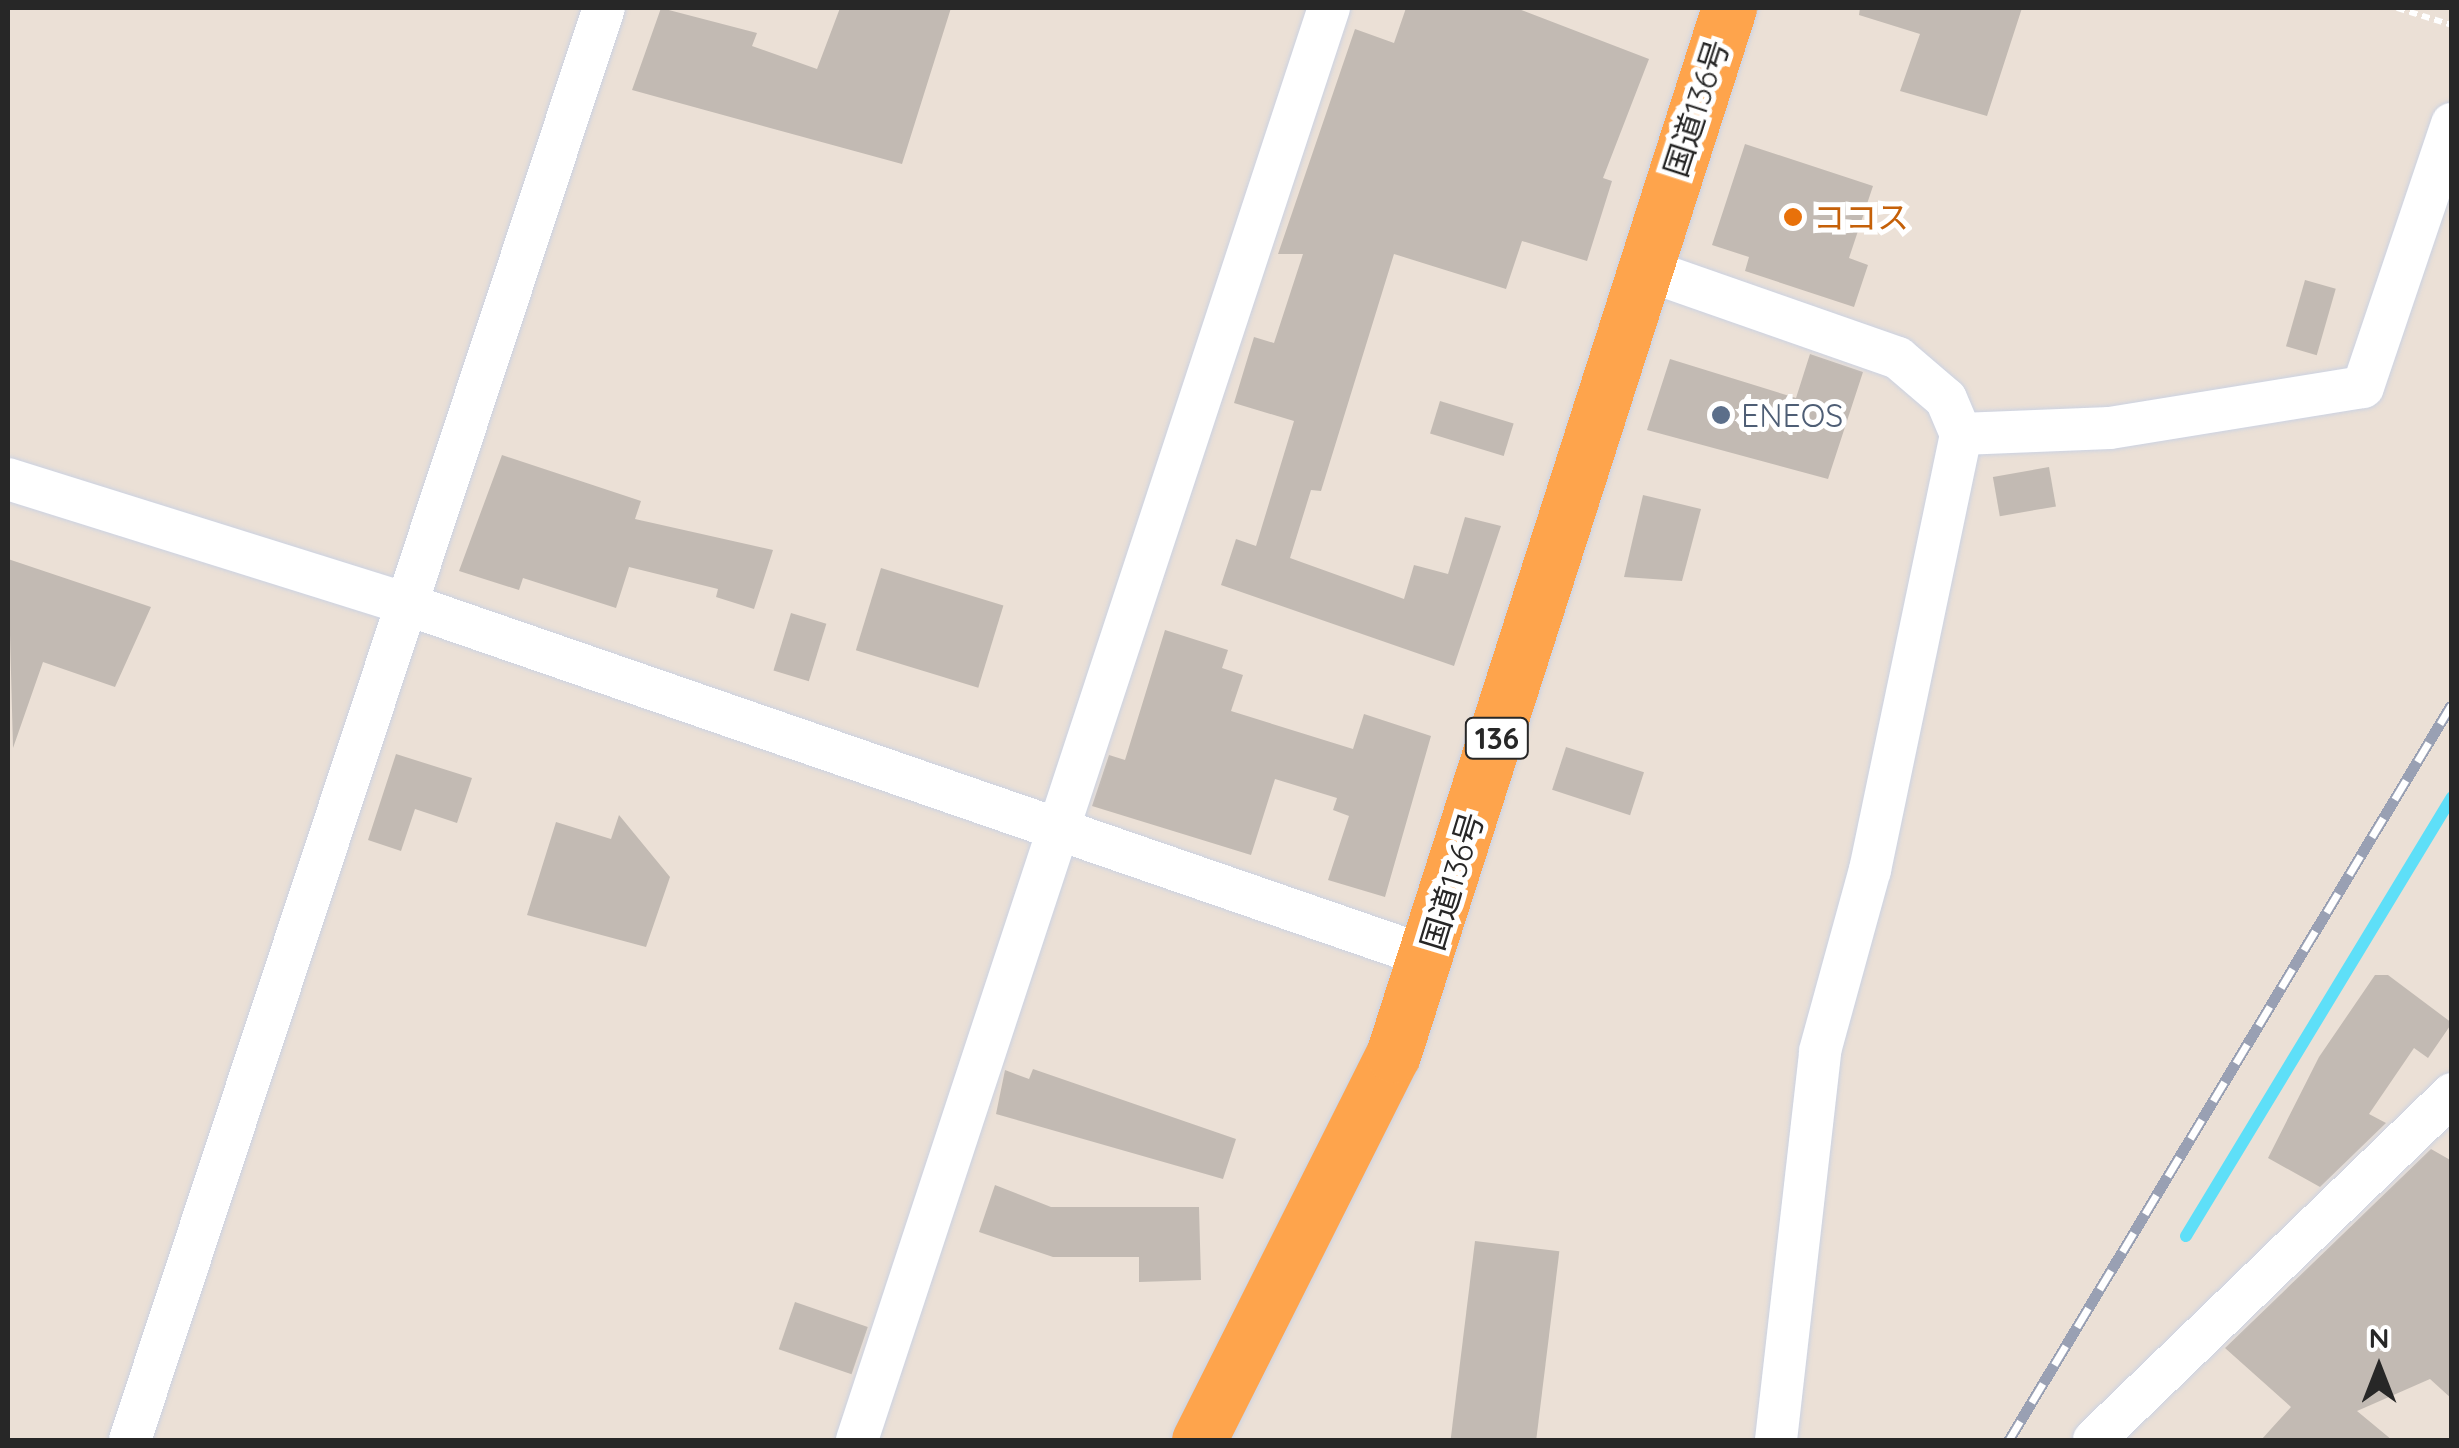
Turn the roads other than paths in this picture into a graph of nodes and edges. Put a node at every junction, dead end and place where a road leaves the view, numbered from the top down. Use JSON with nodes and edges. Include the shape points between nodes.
{"nodes":[{"id":1,"x":604,"y":8,"type":"edge"},
{"id":2,"x":1328,"y":8,"type":"edge"},
{"id":3,"x":1729,"y":8,"type":"edge"},
{"id":4,"x":2452,"y":124,"type":"edge"},
{"id":5,"x":1644,"y":269,"type":"junction"},
{"id":6,"x":1962,"y":434,"type":"junction"},
{"id":7,"x":8,"y":478,"type":"edge"},
{"id":8,"x":406,"y":604,"type":"junction"},
{"id":9,"x":1060,"y":830,"type":"junction"},
{"id":10,"x":1428,"y":957,"type":"junction"},
{"id":11,"x":2452,"y":1094,"type":"edge"},
{"id":12,"x":130,"y":1440,"type":"edge"},
{"id":13,"x":857,"y":1440,"type":"edge"},
{"id":14,"x":1199,"y":1440,"type":"edge"},
{"id":15,"x":1776,"y":1440,"type":"edge"},
{"id":16,"x":2094,"y":1440,"type":"edge"}],
"edges":[{"from":1,"to":8,"type":"street"},
{"from":2,"to":9,"type":"street"},
{"from":3,"to":5,"type":"highway","name":"国道136号","number":"136"},
{"from":4,"to":6,"type":"street","via":[[2363,387],[2110,428]]},
{"from":5,"to":6,"type":"street","via":[[1898,358],[1946,399]]},
{"from":5,"to":10,"type":"highway","name":"国道136号","number":"136"},
{"from":6,"to":15,"type":"street","via":[[1870,870],[1820,1051]]},
{"from":7,"to":8,"type":"street"},
{"from":8,"to":9,"type":"street"},
{"from":8,"to":12,"type":"street"},
{"from":9,"to":10,"type":"street"},
{"from":9,"to":13,"type":"street"},
{"from":10,"to":14,"type":"highway","name":"国道136号","number":"136","via":[[1393,1055]]},
{"from":11,"to":16,"type":"street","via":[[2341,1191]]}]}
